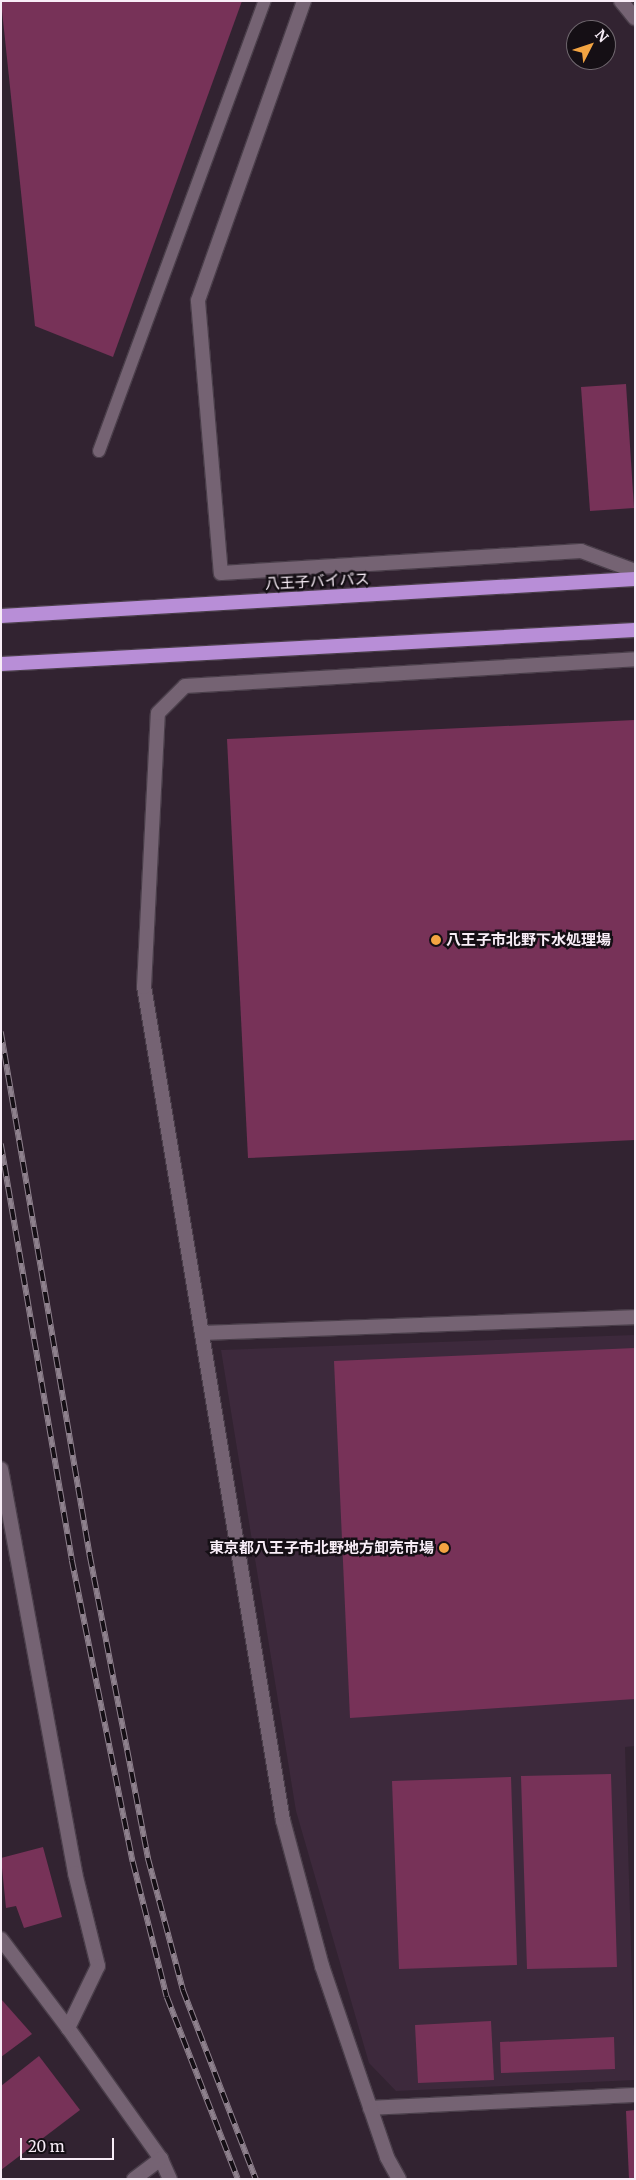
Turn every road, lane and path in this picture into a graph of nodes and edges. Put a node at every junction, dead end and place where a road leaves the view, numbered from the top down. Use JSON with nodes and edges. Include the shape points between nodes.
{"nodes":[{"id":1,"x":265,"y":1,"type":"edge"},
{"id":2,"x":304,"y":1,"type":"edge"},
{"id":3,"x":620,"y":1,"type":"edge"},
{"id":4,"x":635,"y":18,"type":"edge"},
{"id":5,"x":99,"y":451,"type":"dead end"},
{"id":6,"x":635,"y":571,"type":"edge"},
{"id":7,"x":635,"y":579,"type":"edge"},
{"id":8,"x":1,"y":616,"type":"edge"},
{"id":9,"x":635,"y":630,"type":"edge"},
{"id":10,"x":635,"y":659,"type":"edge"},
{"id":11,"x":1,"y":664,"type":"edge"},
{"id":12,"x":635,"y":1317,"type":"edge"},
{"id":13,"x":202,"y":1333,"type":"junction"},
{"id":14,"x":1,"y":1469,"type":"edge"},
{"id":15,"x":1,"y":1939,"type":"edge"},
{"id":16,"x":68,"y":2028,"type":"junction"},
{"id":17,"x":635,"y":2095,"type":"edge"},
{"id":18,"x":370,"y":2108,"type":"junction"},
{"id":19,"x":161,"y":2158,"type":"junction"},
{"id":20,"x":134,"y":2179,"type":"edge"},
{"id":21,"x":170,"y":2179,"type":"edge"},
{"id":22,"x":399,"y":2179,"type":"edge"}],
"edges":[{"from":1,"to":5,"type":"lane"},
{"from":2,"to":6,"type":"street","via":[[198,301],[221,573],[581,551]]},
{"from":3,"to":4,"type":"street"},
{"from":7,"to":8,"type":"highway","name":"八王子バイパス"},
{"from":9,"to":11,"type":"highway"},
{"from":10,"to":13,"type":"street","via":[[185,686],[158,713],[144,987]]},
{"from":12,"to":13,"type":"street"},
{"from":13,"to":18,"type":"street","via":[[283,1820],[322,1966]]},
{"from":14,"to":16,"type":"street","via":[[75,1874],[98,1966]]},
{"from":15,"to":16,"type":"street"},
{"from":16,"to":19,"type":"street"},
{"from":17,"to":18,"type":"street"},
{"from":18,"to":22,"type":"street"},
{"from":19,"to":20,"type":"street"},
{"from":19,"to":21,"type":"street"}]}
